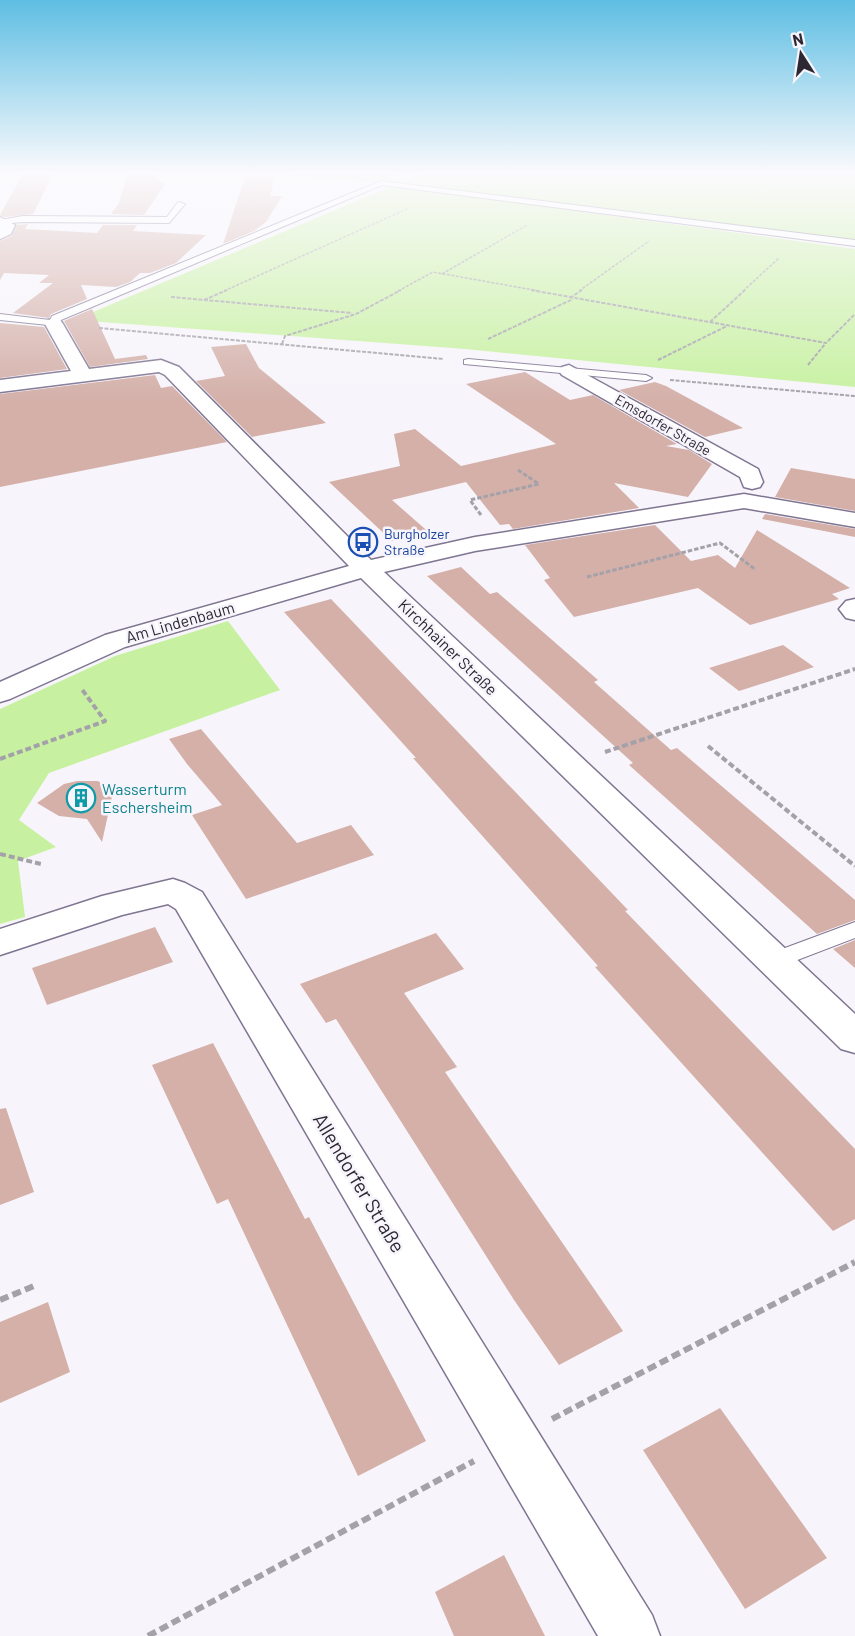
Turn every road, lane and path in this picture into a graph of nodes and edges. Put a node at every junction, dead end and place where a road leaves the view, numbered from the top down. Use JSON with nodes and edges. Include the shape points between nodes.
{"nodes":[{"id":1,"x":226,"y":248,"type":"edge"},
{"id":2,"x":320,"y":248,"type":"edge"},
{"id":3,"x":486,"y":248,"type":"edge"},
{"id":4,"x":639,"y":248,"type":"edge"},
{"id":5,"x":790,"y":248,"type":"edge"},
{"id":6,"x":442,"y":274,"type":"junction"},
{"id":7,"x":123,"y":292,"type":"junction"},
{"id":8,"x":572,"y":298,"type":"junction"},
{"id":9,"x":204,"y":300,"type":"junction"},
{"id":10,"x":356,"y":314,"type":"junction"},
{"id":11,"x":855,"y":314,"type":"edge"},
{"id":12,"x":0,"y":317,"type":"edge"},
{"id":13,"x":710,"y":323,"type":"junction"},
{"id":14,"x":54,"y":324,"type":"junction"},
{"id":15,"x":728,"y":326,"type":"junction"},
{"id":16,"x":826,"y":343,"type":"junction"},
{"id":17,"x":282,"y":344,"type":"junction"},
{"id":18,"x":468,"y":362,"type":"junction"},
{"id":19,"x":808,"y":365,"type":"dead end"},
{"id":20,"x":569,"y":371,"type":"junction"},
{"id":21,"x":83,"y":376,"type":"junction"},
{"id":22,"x":646,"y":378,"type":"junction"},
{"id":23,"x":0,"y":386,"type":"edge"},
{"id":24,"x":855,"y":396,"type":"edge"},
{"id":25,"x":518,"y":470,"type":"dead end"},
{"id":26,"x":748,"y":492,"type":"junction"},
{"id":27,"x":855,"y":502,"type":"edge"},
{"id":28,"x":855,"y":520,"type":"edge"},
{"id":29,"x":500,"y":540,"type":"junction"},
{"id":30,"x":366,"y":569,"type":"junction"},
{"id":31,"x":756,"y":570,"type":"dead end"},
{"id":32,"x":587,"y":577,"type":"dead end"},
{"id":33,"x":855,"y":607,"type":"edge"},
{"id":34,"x":855,"y":612,"type":"edge"},
{"id":35,"x":64,"y":665,"type":"junction"},
{"id":36,"x":855,"y":669,"type":"edge"},
{"id":37,"x":0,"y":693,"type":"edge"},
{"id":38,"x":708,"y":746,"type":"dead end"},
{"id":39,"x":0,"y":759,"type":"edge"},
{"id":40,"x":569,"y":764,"type":"junction"},
{"id":41,"x":0,"y":854,"type":"edge"},
{"id":42,"x":41,"y":864,"type":"dead end"},
{"id":43,"x":855,"y":866,"type":"edge"},
{"id":44,"x":855,"y":930,"type":"edge"},
{"id":45,"x":0,"y":942,"type":"edge"},
{"id":46,"x":774,"y":961,"type":"junction"},
{"id":47,"x":855,"y":1038,"type":"edge"},
{"id":48,"x":34,"y":1286,"type":"dead end"},
{"id":49,"x":0,"y":1300,"type":"edge"},
{"id":50,"x":630,"y":1636,"type":"edge"}],
"edges":[{"from":1,"to":7,"type":"lane"},
{"from":2,"to":9,"type":"path"},
{"from":3,"to":6,"type":"path"},
{"from":4,"to":8,"type":"path"},
{"from":5,"to":13,"type":"path"},
{"from":6,"to":8,"type":"path"},
{"from":6,"to":10,"type":"path","via":[[433,272]]},
{"from":7,"to":9,"type":"path"},
{"from":7,"to":14,"type":"lane","via":[[56,318]]},
{"from":8,"to":13,"type":"path"},
{"from":8,"to":18,"type":"path","via":[[465,349]]},
{"from":9,"to":10,"type":"path"},
{"from":10,"to":17,"type":"path","via":[[285,336]]},
{"from":11,"to":16,"type":"path"},
{"from":12,"to":14,"type":"lane"},
{"from":13,"to":15,"type":"path"},
{"from":14,"to":17,"type":"path"},
{"from":14,"to":21,"type":"street"},
{"from":15,"to":16,"type":"path"},
{"from":15,"to":22,"type":"path","via":[[646,366]]},
{"from":16,"to":19,"type":"path"},
{"from":17,"to":18,"type":"path"},
{"from":18,"to":20,"type":"lane"},
{"from":20,"to":22,"type":"lane"},
{"from":20,"to":26,"type":"street","name":"Emsdorfer Straße","via":[[750,474]]},
{"from":21,"to":23,"type":"street","name":"Kirchhainer Straße"},
{"from":21,"to":30,"type":"street","name":"Kirchhainer Straße","via":[[161,366],[172,371]]},
{"from":22,"to":24,"type":"path"},
{"from":25,"to":29,"type":"path","via":[[538,484],[470,500]]},
{"from":26,"to":27,"type":"street"},
{"from":26,"to":28,"type":"street"},
{"from":26,"to":29,"type":"street"},
{"from":29,"to":30,"type":"street"},
{"from":30,"to":35,"type":"street","name":"Am Lindenbaum","via":[[115,641]]},
{"from":30,"to":40,"type":"street","name":"Kirchhainer Straße"},
{"from":31,"to":32,"type":"path","via":[[720,543]]},
{"from":33,"to":34,"type":"street"},
{"from":35,"to":37,"type":"street","name":"Am Lindenbaum"},
{"from":35,"to":39,"type":"path","via":[[105,721]]},
{"from":36,"to":40,"type":"path"},
{"from":38,"to":43,"type":"path"},
{"from":40,"to":46,"type":"street","name":"Kirchhainer Straße"},
{"from":41,"to":42,"type":"path"},
{"from":44,"to":46,"type":"lane"},
{"from":45,"to":50,"type":"street","name":"Allendorfer Straße","via":[[173,891],[189,901]]},
{"from":46,"to":47,"type":"street","name":"Kirchhainer Straße"},
{"from":48,"to":49,"type":"path"}]}
